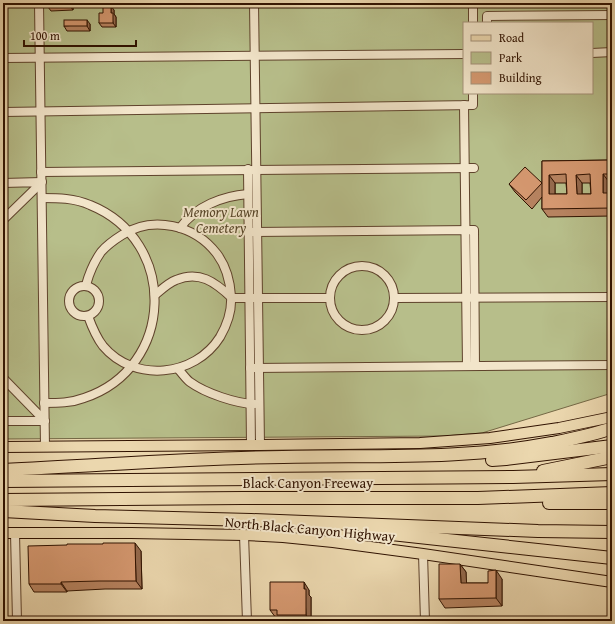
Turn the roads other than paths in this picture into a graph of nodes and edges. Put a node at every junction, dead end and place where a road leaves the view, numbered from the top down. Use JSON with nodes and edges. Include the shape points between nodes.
{"nodes":[{"id":1,"x":39,"y":3,"type":"edge"},
{"id":2,"x":254,"y":3,"type":"edge"},
{"id":3,"x":472,"y":3,"type":"edge"},
{"id":4,"x":612,"y":15,"type":"edge"},
{"id":5,"x":473,"y":22,"type":"edge"},
{"id":6,"x":487,"y":22,"type":"edge"},
{"id":7,"x":612,"y":52,"type":"edge"},
{"id":8,"x":593,"y":53,"type":"edge"},
{"id":9,"x":463,"y":54,"type":"edge"},
{"id":10,"x":254,"y":56,"type":"junction"},
{"id":11,"x":3,"y":58,"type":"edge"},
{"id":12,"x":40,"y":58,"type":"junction"},
{"id":13,"x":473,"y":94,"type":"edge"},
{"id":14,"x":464,"y":106,"type":"junction"},
{"id":15,"x":255,"y":109,"type":"junction"},
{"id":16,"x":3,"y":112,"type":"edge"},
{"id":17,"x":41,"y":112,"type":"junction"},
{"id":18,"x":465,"y":168,"type":"junction"},
{"id":19,"x":474,"y":168,"type":"dead end"},
{"id":20,"x":252,"y":169,"type":"junction"},
{"id":21,"x":41,"y":172,"type":"junction"},
{"id":22,"x":42,"y":182,"type":"junction"},
{"id":23,"x":3,"y":183,"type":"edge"},
{"id":24,"x":248,"y":194,"type":"junction"},
{"id":25,"x":42,"y":198,"type":"junction"},
{"id":26,"x":3,"y":220,"type":"edge"},
{"id":27,"x":180,"y":228,"type":"junction"},
{"id":28,"x":465,"y":230,"type":"junction"},
{"id":29,"x":128,"y":231,"type":"junction"},
{"id":30,"x":253,"y":232,"type":"junction"},
{"id":31,"x":86,"y":285,"type":"junction"},
{"id":32,"x":155,"y":295,"type":"junction"},
{"id":33,"x":470,"y":297,"type":"junction"},
{"id":34,"x":612,"y":297,"type":"edge"},
{"id":35,"x":232,"y":298,"type":"junction"},
{"id":36,"x":254,"y":298,"type":"junction"},
{"id":37,"x":330,"y":298,"type":"junction"},
{"id":38,"x":394,"y":298,"type":"junction"},
{"id":39,"x":88,"y":316,"type":"junction"},
{"id":40,"x":612,"y":365,"type":"edge"},
{"id":41,"x":131,"y":366,"type":"junction"},
{"id":42,"x":471,"y":366,"type":"junction"},
{"id":43,"x":254,"y":368,"type":"junction"},
{"id":44,"x":178,"y":369,"type":"junction"},
{"id":45,"x":3,"y":378,"type":"edge"},
{"id":46,"x":44,"y":403,"type":"junction"},
{"id":47,"x":250,"y":404,"type":"junction"},
{"id":48,"x":259,"y":404,"type":"junction"},
{"id":49,"x":612,"y":417,"type":"edge"},
{"id":50,"x":3,"y":421,"type":"edge"},
{"id":51,"x":45,"y":421,"type":"junction"},
{"id":52,"x":612,"y":428,"type":"edge"},
{"id":53,"x":255,"y":445,"type":"junction"},
{"id":54,"x":612,"y":446,"type":"edge"},
{"id":55,"x":3,"y":447,"type":"edge"},
{"id":56,"x":45,"y":447,"type":"junction"},
{"id":57,"x":612,"y":457,"type":"edge"},
{"id":58,"x":456,"y":458,"type":"junction"},
{"id":59,"x":3,"y":470,"type":"edge"},
{"id":60,"x":612,"y":474,"type":"edge"},
{"id":61,"x":513,"y":477,"type":"junction"},
{"id":62,"x":3,"y":481,"type":"edge"},
{"id":63,"x":612,"y":493,"type":"edge"},
{"id":64,"x":478,"y":498,"type":"junction"},
{"id":65,"x":3,"y":500,"type":"edge"},
{"id":66,"x":612,"y":503,"type":"edge"},
{"id":67,"x":3,"y":510,"type":"edge"},
{"id":68,"x":311,"y":523,"type":"junction"},
{"id":69,"x":607,"y":532,"type":"edge"},
{"id":70,"x":3,"y":533,"type":"edge"},
{"id":71,"x":15,"y":533,"type":"junction"},
{"id":72,"x":244,"y":535,"type":"junction"},
{"id":73,"x":424,"y":554,"type":"junction"},
{"id":74,"x":609,"y":557,"type":"edge"},
{"id":75,"x":612,"y":582,"type":"edge"},
{"id":76,"x":17,"y":621,"type":"edge"},
{"id":77,"x":247,"y":621,"type":"edge"},
{"id":78,"x":425,"y":621,"type":"edge"}],
"edges":[{"from":1,"to":12,"type":"street"},
{"from":2,"to":10,"type":"street"},
{"from":3,"to":5,"type":"street"},
{"from":4,"to":6,"type":"street","via":[[487,16]]},
{"from":7,"to":8,"type":"street"},
{"from":9,"to":10,"type":"street"},
{"from":10,"to":12,"type":"street"},
{"from":10,"to":15,"type":"street"},
{"from":11,"to":12,"type":"street"},
{"from":12,"to":17,"type":"street"},
{"from":13,"to":14,"type":"street","via":[[473,105]]},
{"from":14,"to":15,"type":"street"},
{"from":14,"to":18,"type":"street"},
{"from":15,"to":17,"type":"street"},
{"from":15,"to":20,"type":"street"},
{"from":16,"to":17,"type":"street"},
{"from":17,"to":21,"type":"street"},
{"from":18,"to":19,"type":"street"},
{"from":18,"to":20,"type":"street"},
{"from":18,"to":28,"type":"street"},
{"from":20,"to":21,"type":"street"},
{"from":20,"to":24,"type":"street"},
{"from":20,"to":30,"type":"street"},
{"from":21,"to":22,"type":"street"},
{"from":22,"to":23,"type":"street"},
{"from":22,"to":25,"type":"street"},
{"from":22,"to":26,"type":"street"},
{"from":24,"to":27,"type":"street","via":[[218,200],[187,219]]},
{"from":24,"to":30,"type":"street"},
{"from":25,"to":29,"type":"street","via":[[68,199],[89,204],[116,220]]},
{"from":25,"to":46,"type":"street"},
{"from":27,"to":29,"type":"street","via":[[154,225]]},
{"from":27,"to":35,"type":"street","via":[[207,243],[217,254],[228,275]]},
{"from":28,"to":30,"type":"street"},
{"from":28,"to":33,"type":"street"},
{"from":28,"to":33,"type":"street","via":[[474,230]]},
{"from":29,"to":31,"type":"street","via":[[113,240],[101,252],[92,266]]},
{"from":29,"to":32,"type":"street","via":[[145,257]]},
{"from":30,"to":36,"type":"street"},
{"from":31,"to":39,"type":"street","via":[[94,289],[100,300],[96,312]]},
{"from":31,"to":39,"type":"street","via":[[73,290],[69,304],[74,313]]},
{"from":32,"to":35,"type":"street","via":[[174,280],[188,276],[202,277],[215,283]]},
{"from":32,"to":41,"type":"street","via":[[150,333]]},
{"from":33,"to":34,"type":"street"},
{"from":33,"to":38,"type":"street"},
{"from":33,"to":42,"type":"street"},
{"from":35,"to":36,"type":"street"},
{"from":35,"to":44,"type":"street","via":[[225,329],[216,343],[192,363]]},
{"from":36,"to":37,"type":"street"},
{"from":36,"to":43,"type":"street"},
{"from":37,"to":38,"type":"street","via":[[332,287],[346,271],[368,267],[378,270],[386,278],[392,287]]},
{"from":37,"to":38,"type":"street","via":[[336,317],[353,329],[363,330],[372,329],[388,317],[393,308]]},
{"from":39,"to":41,"type":"street","via":[[103,346],[116,358]]},
{"from":40,"to":42,"type":"street"},
{"from":41,"to":44,"type":"street","via":[[146,370]]},
{"from":41,"to":46,"type":"street","via":[[101,391],[83,399],[64,403]]},
{"from":42,"to":43,"type":"street"},
{"from":43,"to":47,"type":"street"},
{"from":43,"to":48,"type":"street"},
{"from":44,"to":47,"type":"street","via":[[190,382],[212,394]]},
{"from":45,"to":51,"type":"street"},
{"from":46,"to":51,"type":"street"},
{"from":47,"to":48,"type":"street"},
{"from":47,"to":53,"type":"street"},
{"from":48,"to":53,"type":"street"},
{"from":49,"to":53,"type":"main road","via":[[490,438],[420,443]]},
{"from":50,"to":51,"type":"street"},
{"from":51,"to":56,"type":"street"},
{"from":52,"to":58,"type":"highway","via":[[532,447]]},
{"from":53,"to":56,"type":"main road"},
{"from":54,"to":58,"type":"highway","via":[[506,459]]},
{"from":55,"to":56,"type":"main road"},
{"from":57,"to":61,"type":"highway"},
{"from":58,"to":59,"type":"highway","via":[[283,457]]},
{"from":60,"to":61,"type":"highway","name":"Black Canyon Freeway"},
{"from":61,"to":62,"type":"highway","name":"Black Canyon Freeway"},
{"from":63,"to":64,"type":"highway","name":"Black Canyon Freeway"},
{"from":64,"to":65,"type":"highway","name":"Black Canyon Freeway"},
{"from":64,"to":66,"type":"highway","via":[[545,503]]},
{"from":67,"to":68,"type":"highway","via":[[95,516]]},
{"from":68,"to":69,"type":"highway"},
{"from":68,"to":74,"type":"highway","via":[[356,531]]},
{"from":70,"to":71,"type":"main road","name":"North Black Canyon Highway"},
{"from":71,"to":72,"type":"main road","name":"North Black Canyon Highway"},
{"from":71,"to":76,"type":"street"},
{"from":72,"to":73,"type":"main road","name":"North Black Canyon Highway","via":[[333,542]]},
{"from":72,"to":77,"type":"street"},
{"from":73,"to":75,"type":"main road","name":"North Black Canyon Highway"},
{"from":73,"to":78,"type":"street"}]}
